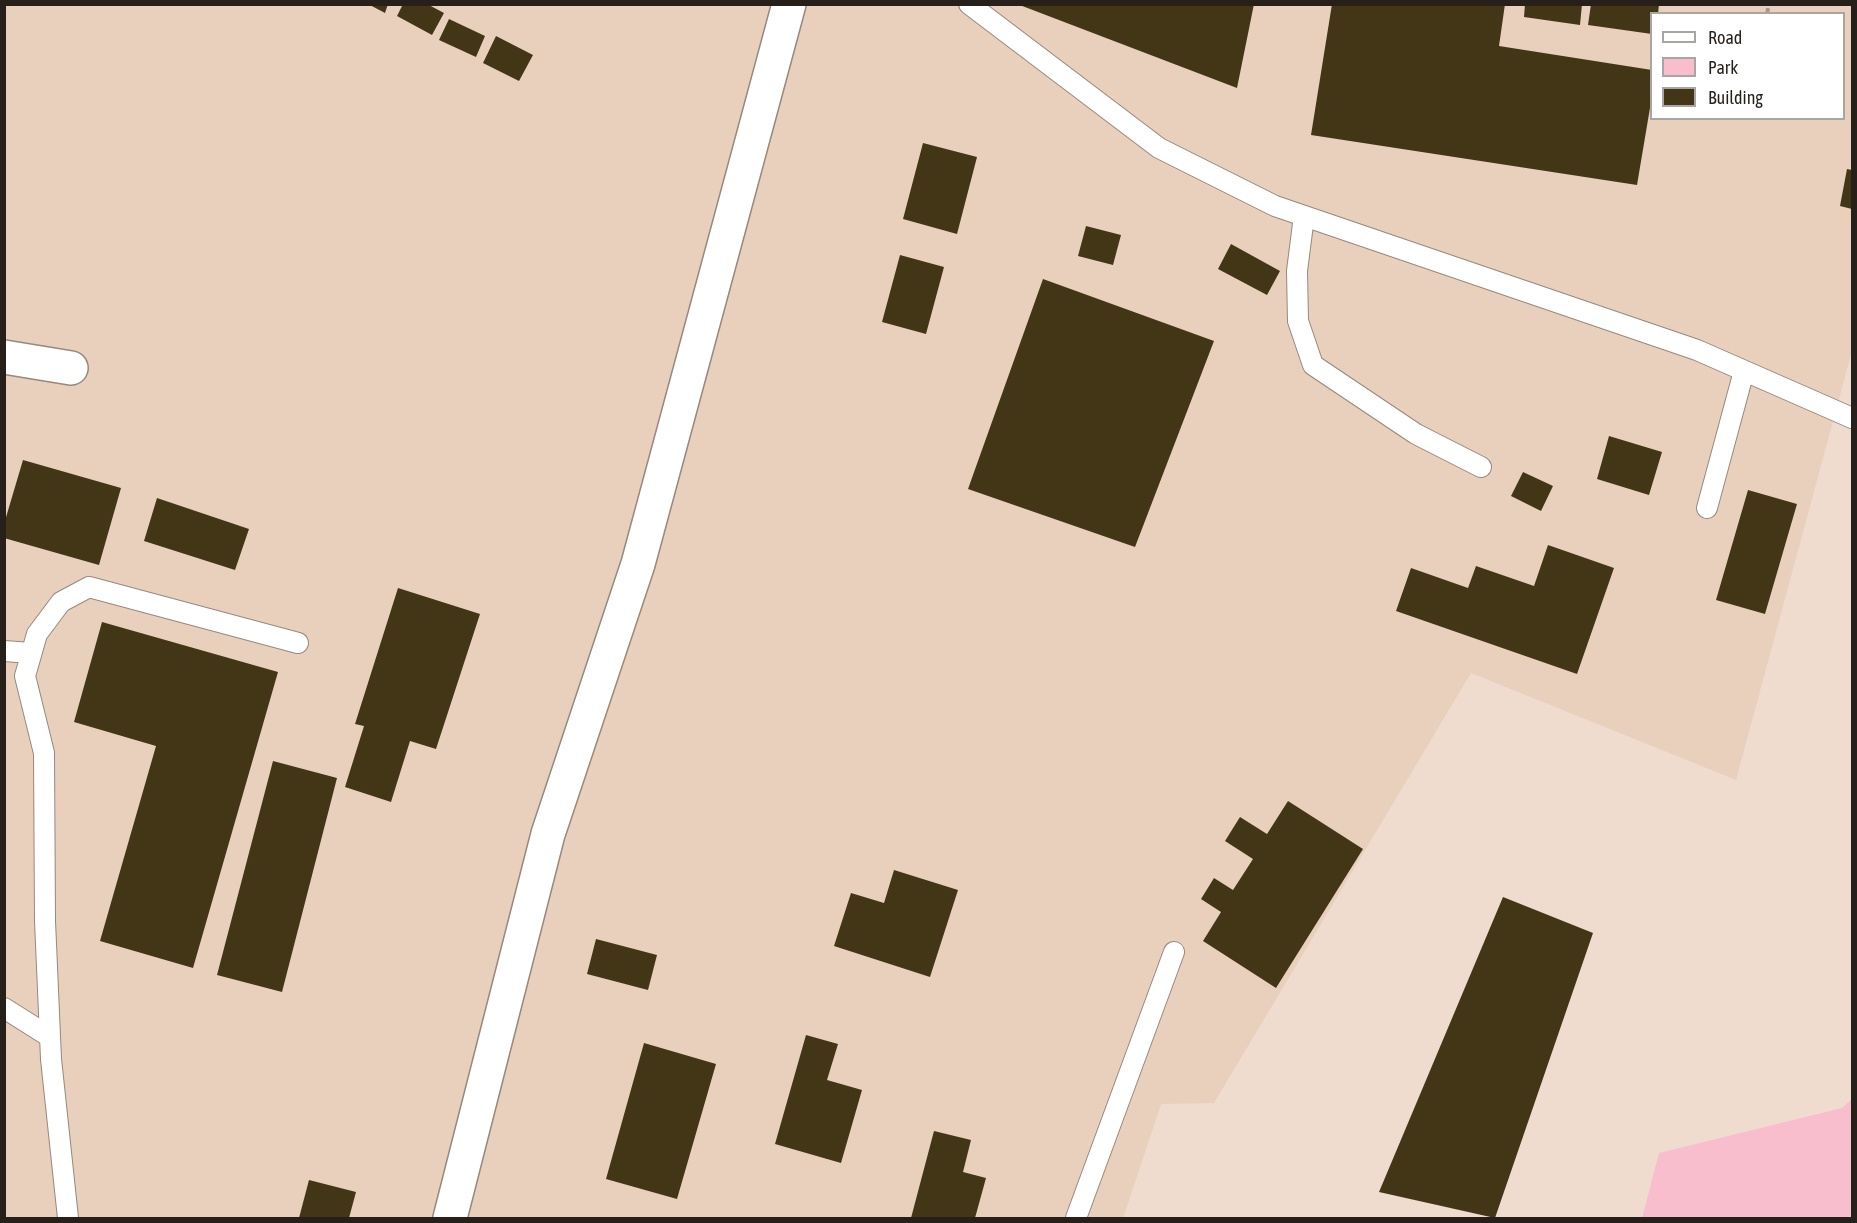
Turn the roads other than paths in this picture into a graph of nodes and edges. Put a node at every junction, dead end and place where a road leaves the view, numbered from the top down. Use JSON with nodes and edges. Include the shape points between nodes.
{"nodes":[{"id":1,"x":789,"y":4,"type":"edge"},
{"id":2,"x":969,"y":4,"type":"edge"},
{"id":3,"x":1304,"y":216,"type":"junction"},
{"id":4,"x":4,"y":357,"type":"edge"},
{"id":5,"x":71,"y":368,"type":"dead end"},
{"id":6,"x":1744,"y":371,"type":"junction"},
{"id":7,"x":1852,"y":418,"type":"edge"},
{"id":8,"x":1481,"y":467,"type":"dead end"},
{"id":9,"x":1707,"y":508,"type":"dead end"},
{"id":10,"x":298,"y":643,"type":"dead end"},
{"id":11,"x":4,"y":651,"type":"edge"},
{"id":12,"x":31,"y":653,"type":"junction"},
{"id":13,"x":1174,"y":952,"type":"dead end"},
{"id":14,"x":4,"y":1008,"type":"edge"},
{"id":15,"x":50,"y":1037,"type":"junction"},
{"id":16,"x":68,"y":1218,"type":"edge"},
{"id":17,"x":450,"y":1218,"type":"edge"},
{"id":18,"x":1076,"y":1218,"type":"edge"}],
"edges":[{"from":1,"to":17,"type":"street","via":[[638,564],[548,834]]},
{"from":2,"to":3,"type":"lane","via":[[1159,148],[1275,206]]},
{"from":3,"to":6,"type":"lane","via":[[1697,350]]},
{"from":3,"to":8,"type":"lane","via":[[1297,272],[1299,321],[1313,365],[1416,434]]},
{"from":4,"to":5,"type":"street"},
{"from":6,"to":7,"type":"lane"},
{"from":6,"to":9,"type":"lane"},
{"from":10,"to":12,"type":"lane","via":[[89,587],[61,602],[37,633]]},
{"from":11,"to":12,"type":"lane"},
{"from":12,"to":15,"type":"lane","via":[[25,676],[44,753]]},
{"from":13,"to":18,"type":"lane"},
{"from":14,"to":15,"type":"lane"},
{"from":15,"to":16,"type":"lane"}]}
